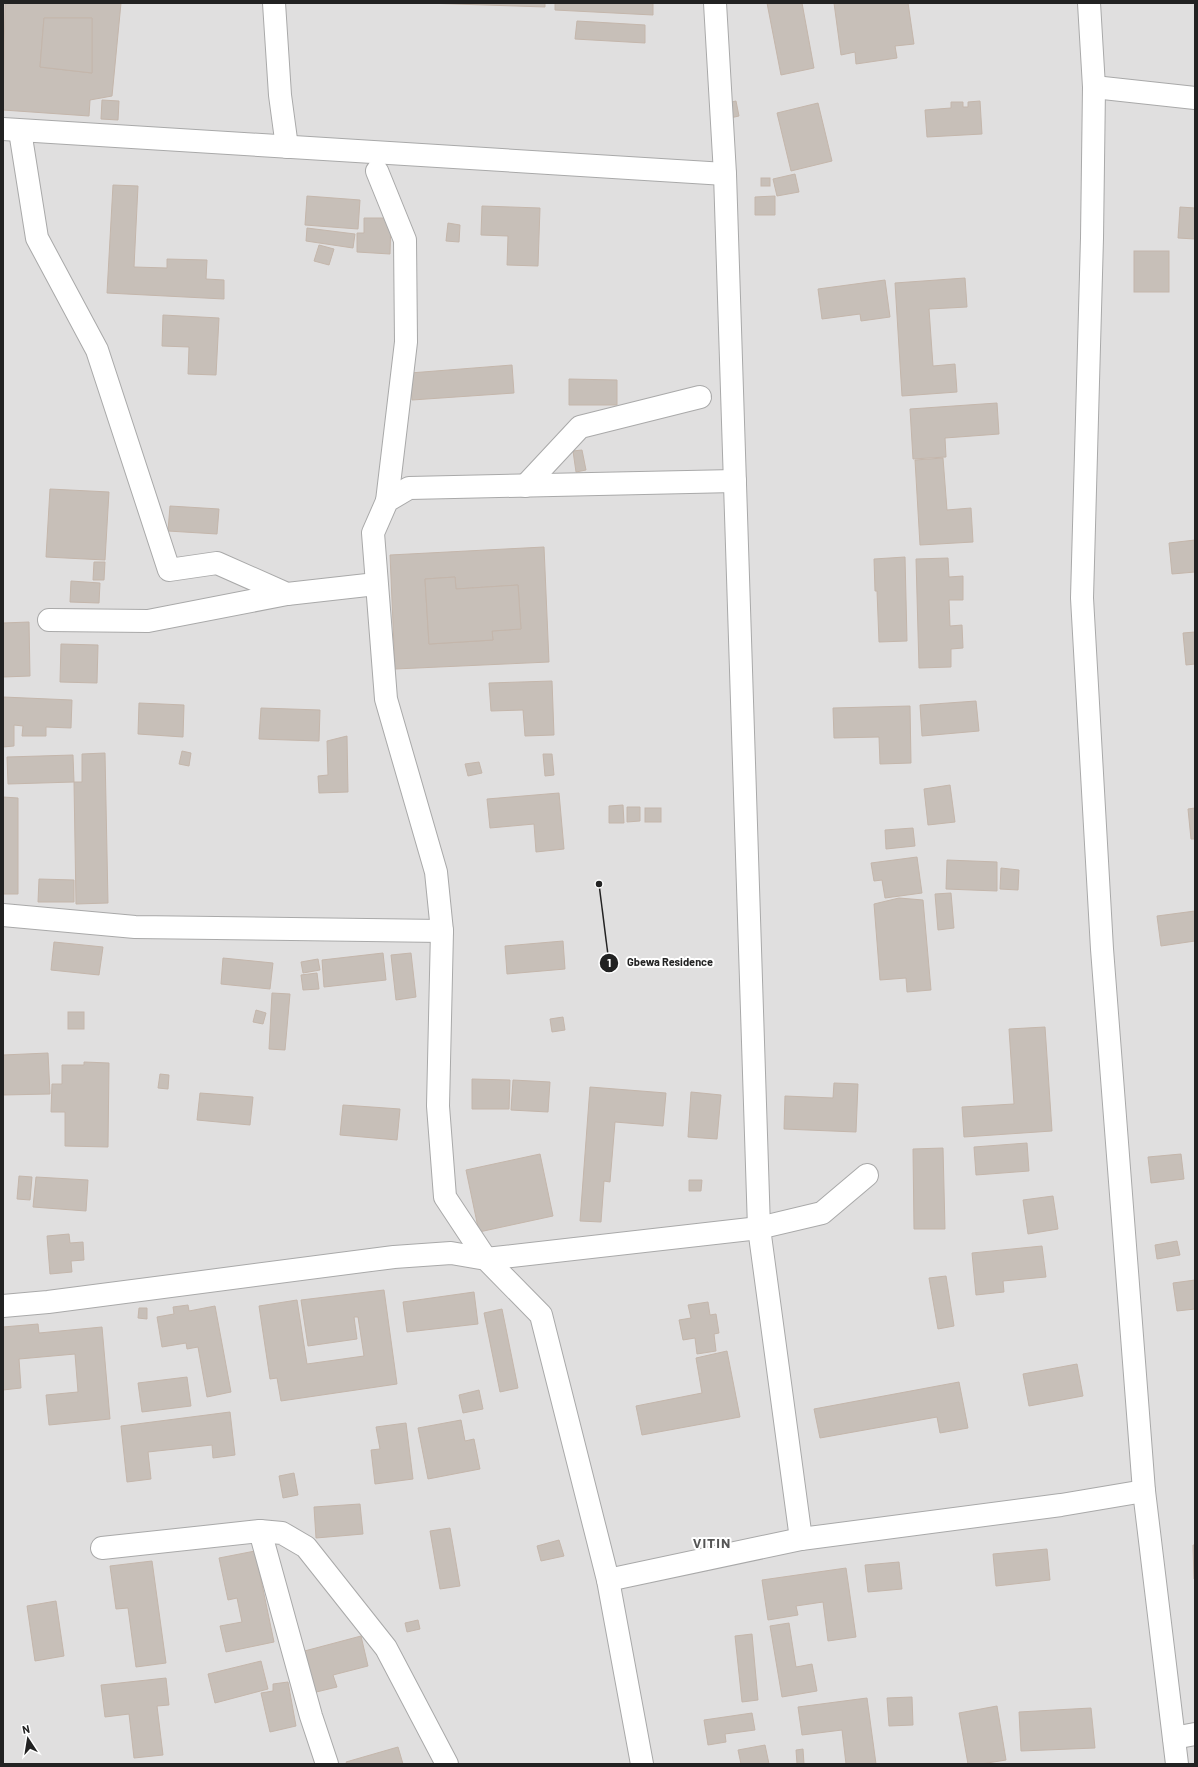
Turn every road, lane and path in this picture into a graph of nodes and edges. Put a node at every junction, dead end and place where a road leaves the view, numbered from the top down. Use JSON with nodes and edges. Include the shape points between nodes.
{"nodes":[{"id":1,"x":274,"y":3,"type":"edge"},
{"id":2,"x":715,"y":3,"type":"edge"},
{"id":3,"x":1089,"y":3,"type":"edge"},
{"id":4,"x":1094,"y":87,"type":"junction"},
{"id":5,"x":1195,"y":98,"type":"edge"},
{"id":6,"x":12,"y":130,"type":"edge"},
{"id":7,"x":287,"y":147,"type":"junction"},
{"id":8,"x":377,"y":171,"type":"dead end"},
{"id":9,"x":725,"y":174,"type":"junction"},
{"id":10,"x":700,"y":397,"type":"dead end"},
{"id":11,"x":735,"y":481,"type":"junction"},
{"id":12,"x":525,"y":486,"type":"junction"},
{"id":13,"x":387,"y":501,"type":"junction"},
{"id":14,"x":376,"y":584,"type":"junction"},
{"id":15,"x":287,"y":594,"type":"junction"},
{"id":16,"x":49,"y":620,"type":"dead end"},
{"id":17,"x":3,"y":915,"type":"edge"},
{"id":18,"x":442,"y":931,"type":"junction"},
{"id":19,"x":867,"y":1175,"type":"dead end"},
{"id":20,"x":759,"y":1228,"type":"junction"},
{"id":21,"x":486,"y":1259,"type":"junction"},
{"id":22,"x":3,"y":1306,"type":"edge"},
{"id":23,"x":1144,"y":1491,"type":"junction"},
{"id":24,"x":260,"y":1531,"type":"junction"},
{"id":25,"x":801,"y":1539,"type":"junction"},
{"id":26,"x":102,"y":1548,"type":"dead end"},
{"id":27,"x":608,"y":1580,"type":"junction"},
{"id":28,"x":1185,"y":1736,"type":"edge"},
{"id":29,"x":327,"y":1764,"type":"edge"},
{"id":30,"x":447,"y":1764,"type":"edge"},
{"id":31,"x":642,"y":1764,"type":"edge"},
{"id":32,"x":1178,"y":1764,"type":"edge"}],
"edges":[{"from":1,"to":7,"type":"street","via":[[280,95]]},
{"from":2,"to":9,"type":"street"},
{"from":3,"to":4,"type":"street"},
{"from":4,"to":5,"type":"street"},
{"from":4,"to":23,"type":"street","via":[[1082,598],[1102,949]]},
{"from":6,"to":7,"type":"street"},
{"from":6,"to":15,"type":"street","via":[[38,238],[97,350],[169,570],[217,563]]},
{"from":7,"to":9,"type":"street"},
{"from":8,"to":13,"type":"street","via":[[405,240],[406,342]]},
{"from":9,"to":11,"type":"street"},
{"from":10,"to":12,"type":"street","via":[[580,427]]},
{"from":11,"to":12,"type":"street"},
{"from":11,"to":20,"type":"street"},
{"from":12,"to":13,"type":"street","via":[[409,488]]},
{"from":13,"to":14,"type":"street","via":[[373,533]]},
{"from":14,"to":15,"type":"street"},
{"from":14,"to":18,"type":"street","via":[[386,699],[436,872]]},
{"from":15,"to":16,"type":"street","via":[[148,621]]},
{"from":17,"to":18,"type":"street","via":[[135,927]]},
{"from":18,"to":21,"type":"street","via":[[438,1106],[446,1197]]},
{"from":19,"to":20,"type":"street","via":[[822,1213]]},
{"from":20,"to":21,"type":"street"},
{"from":20,"to":25,"type":"street"},
{"from":21,"to":22,"type":"street","via":[[451,1253],[394,1257]]},
{"from":21,"to":27,"type":"street","via":[[541,1314]]},
{"from":23,"to":25,"type":"street","via":[[1053,1506]]},
{"from":23,"to":28,"type":"street"},
{"from":24,"to":26,"type":"street"},
{"from":24,"to":29,"type":"street"},
{"from":24,"to":30,"type":"street","via":[[282,1533],[306,1547],[386,1648]]},
{"from":25,"to":27,"type":"street"},
{"from":27,"to":31,"type":"street"},
{"from":28,"to":32,"type":"street"}]}
